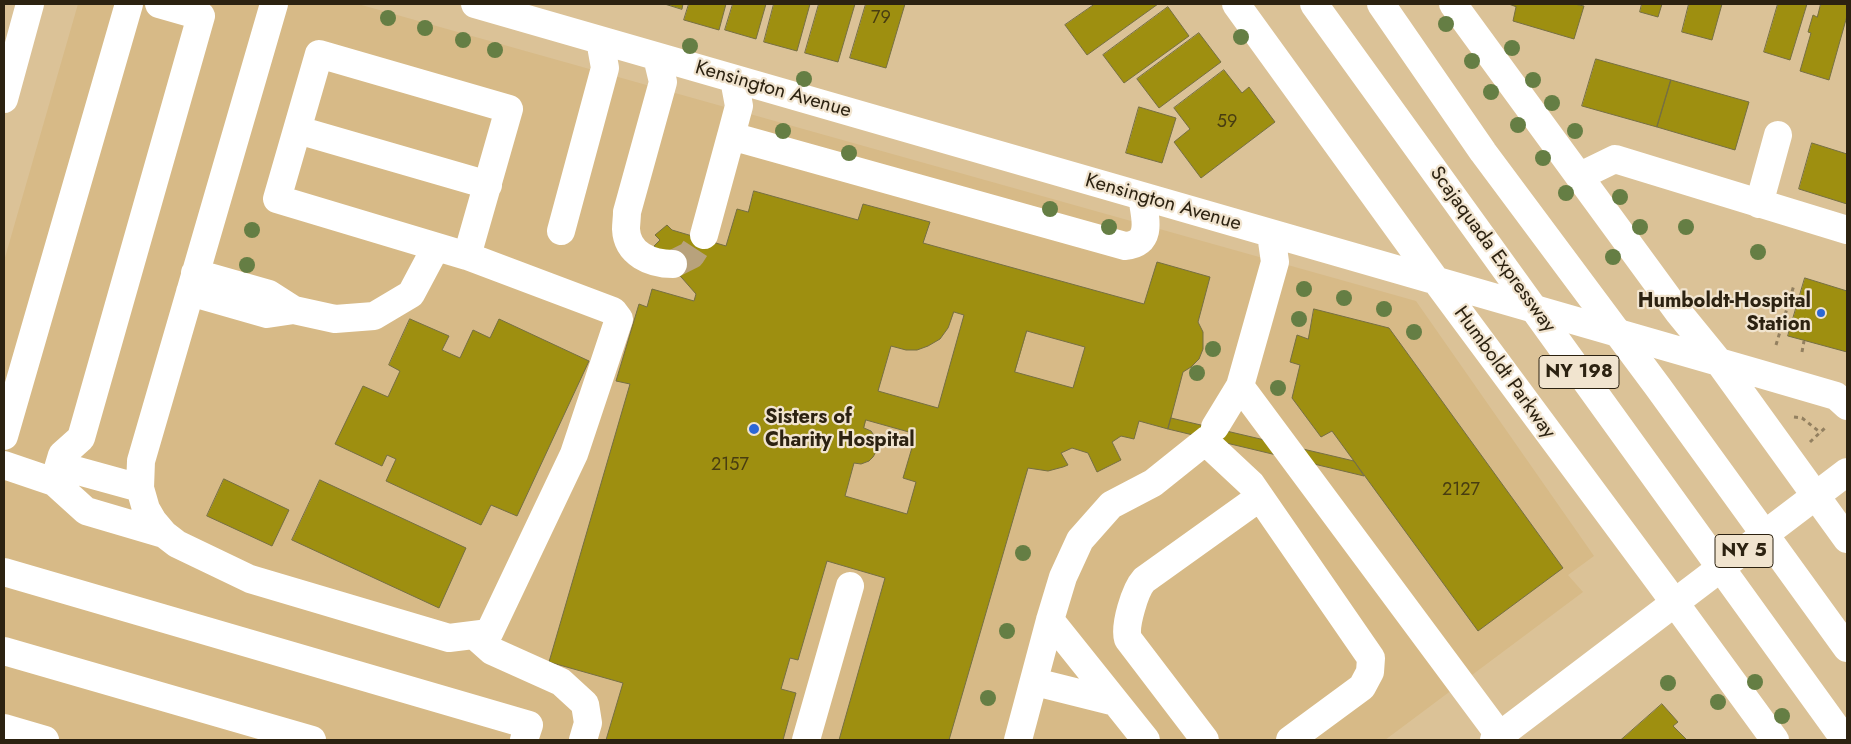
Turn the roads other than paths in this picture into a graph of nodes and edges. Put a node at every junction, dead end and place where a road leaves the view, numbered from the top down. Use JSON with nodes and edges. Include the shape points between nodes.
{"nodes":[{"id":1,"x":30,"y":4,"type":"edge"},
{"id":2,"x":130,"y":4,"type":"edge"},
{"id":3,"x":158,"y":4,"type":"edge"},
{"id":4,"x":274,"y":4,"type":"edge"},
{"id":5,"x":475,"y":4,"type":"edge"},
{"id":6,"x":1236,"y":4,"type":"edge"},
{"id":7,"x":1314,"y":4,"type":"edge"},
{"id":8,"x":1381,"y":4,"type":"edge"},
{"id":9,"x":1453,"y":4,"type":"edge"},
{"id":10,"x":600,"y":40,"type":"junction"},
{"id":11,"x":657,"y":56,"type":"junction"},
{"id":12,"x":734,"y":79,"type":"junction"},
{"id":13,"x":4,"y":99,"type":"edge"},
{"id":14,"x":298,"y":130,"type":"junction"},
{"id":15,"x":731,"y":136,"type":"junction"},
{"id":16,"x":1778,"y":136,"type":"dead end"},
{"id":17,"x":1580,"y":176,"type":"junction"},
{"id":18,"x":488,"y":185,"type":"junction"},
{"id":19,"x":1142,"y":197,"type":"junction"},
{"id":20,"x":1759,"y":204,"type":"junction"},
{"id":21,"x":561,"y":230,"type":"dead end"},
{"id":22,"x":1847,"y":230,"type":"edge"},
{"id":23,"x":1271,"y":234,"type":"junction"},
{"id":24,"x":704,"y":235,"type":"tunnel mouth"},
{"id":25,"x":436,"y":247,"type":"junction"},
{"id":26,"x":467,"y":256,"type":"junction"},
{"id":27,"x":673,"y":264,"type":"tunnel mouth"},
{"id":28,"x":1436,"y":282,"type":"junction"},
{"id":29,"x":192,"y":283,"type":"junction"},
{"id":30,"x":1719,"y":362,"type":"junction"},
{"id":31,"x":1240,"y":386,"type":"junction"},
{"id":32,"x":1847,"y":406,"type":"edge"},
{"id":33,"x":4,"y":436,"type":"edge"},
{"id":34,"x":1210,"y":436,"type":"junction"},
{"id":35,"x":4,"y":465,"type":"edge"},
{"id":36,"x":1847,"y":472,"type":"edge"},
{"id":37,"x":54,"y":482,"type":"junction"},
{"id":38,"x":1260,"y":497,"type":"junction"},
{"id":39,"x":143,"y":498,"type":"junction"},
{"id":40,"x":1806,"y":504,"type":"junction"},
{"id":41,"x":164,"y":534,"type":"junction"},
{"id":42,"x":1847,"y":539,"type":"edge"},
{"id":43,"x":4,"y":572,"type":"edge"},
{"id":44,"x":850,"y":586,"type":"dead end"},
{"id":45,"x":1683,"y":597,"type":"junction"},
{"id":46,"x":1050,"y":620,"type":"junction"},
{"id":47,"x":474,"y":635,"type":"junction"},
{"id":48,"x":1847,"y":648,"type":"edge"},
{"id":49,"x":4,"y":651,"type":"edge"},
{"id":50,"x":1034,"y":682,"type":"junction"},
{"id":51,"x":1106,"y":695,"type":"junction"},
{"id":52,"x":4,"y":728,"type":"edge"},
{"id":53,"x":1497,"y":738,"type":"edge"},
{"id":54,"x":45,"y":740,"type":"edge"},
{"id":55,"x":312,"y":740,"type":"edge"},
{"id":56,"x":524,"y":740,"type":"edge"},
{"id":57,"x":584,"y":740,"type":"edge"},
{"id":58,"x":806,"y":740,"type":"edge"},
{"id":59,"x":1018,"y":740,"type":"edge"},
{"id":60,"x":1123,"y":740,"type":"edge"},
{"id":61,"x":1146,"y":740,"type":"edge"},
{"id":62,"x":1205,"y":740,"type":"edge"},
{"id":63,"x":1290,"y":740,"type":"edge"},
{"id":64,"x":1775,"y":740,"type":"edge"},
{"id":65,"x":1845,"y":740,"type":"edge"}],
"edges":[{"from":1,"to":13,"type":"main road"},
{"from":2,"to":33,"type":"main road"},
{"from":3,"to":37,"type":"main road","via":[[201,16],[81,438],[62,455]]},
{"from":4,"to":29,"type":"main road"},
{"from":5,"to":10,"type":"main road","name":"Kensington Avenue"},
{"from":6,"to":28,"type":"main road","name":"Humboldt Parkway"},
{"from":7,"to":65,"type":"main road","name":"Scajaquada Expressway","number":"NY 198"},
{"from":8,"to":48,"type":"main road","number":"NY 198","via":[[1483,152]]},
{"from":9,"to":17,"type":"main road"},
{"from":10,"to":11,"type":"main road","name":"Kensington Avenue"},
{"from":10,"to":21,"type":"main road","via":[[605,68]]},
{"from":11,"to":12,"type":"main road","name":"Kensington Avenue"},
{"from":11,"to":27,"type":"main road","via":[[663,82],[627,212],[626,230],[631,246],[641,257],[658,264]]},
{"from":12,"to":15,"type":"main road","via":[[739,106]]},
{"from":12,"to":19,"type":"main road","name":"Kensington Avenue"},
{"from":14,"to":18,"type":"main road"},
{"from":14,"to":18,"type":"main road","via":[[319,54],[509,109]]},
{"from":14,"to":25,"type":"main road","via":[[278,199]]},
{"from":15,"to":19,"type":"main road","via":[[1126,246],[1141,241],[1147,225]]},
{"from":15,"to":24,"type":"main road"},
{"from":16,"to":20,"type":"main road"},
{"from":17,"to":20,"type":"main road","via":[[1615,159]]},
{"from":17,"to":30,"type":"main road","via":[[1679,313]]},
{"from":18,"to":26,"type":"main road"},
{"from":19,"to":23,"type":"main road","name":"Kensington Avenue"},
{"from":20,"to":22,"type":"main road"},
{"from":23,"to":28,"type":"main road","name":"Kensington Avenue"},
{"from":23,"to":31,"type":"main road","via":[[1275,262]]},
{"from":25,"to":26,"type":"main road"},
{"from":25,"to":29,"type":"main road","via":[[411,294],[374,316],[335,319],[294,310],[269,294]]},
{"from":26,"to":47,"type":"main road","via":[[614,311],[620,318],[574,454],[489,633]]},
{"from":28,"to":30,"type":"main road","name":"Kensington Avenue"},
{"from":28,"to":45,"type":"main road","name":"Humboldt Parkway"},
{"from":29,"to":39,"type":"main road","via":[[141,461],[139,473]]},
{"from":30,"to":32,"type":"main road","name":"Kensington Avenue","via":[[1836,396]]},
{"from":30,"to":40,"type":"main road"},
{"from":31,"to":34,"type":"main road"},
{"from":31,"to":53,"type":"main road"},
{"from":34,"to":38,"type":"main road"},
{"from":34,"to":46,"type":"main road","via":[[1153,483],[1111,505],[1090,527],[1080,540],[1063,577]]},
{"from":35,"to":37,"type":"main road"},
{"from":36,"to":40,"type":"main road","number":"NY 5"},
{"from":37,"to":39,"type":"main road","via":[[71,469]]},
{"from":37,"to":41,"type":"main road","via":[[86,511]]},
{"from":38,"to":62,"type":"main road","via":[[1144,580],[1126,629],[1128,639]]},
{"from":38,"to":63,"type":"main road","via":[[1371,658],[1370,672],[1362,687]]},
{"from":39,"to":41,"type":"main road"},
{"from":40,"to":42,"type":"main road"},
{"from":40,"to":45,"type":"main road","number":"NY 5"},
{"from":41,"to":47,"type":"main road","via":[[177,544],[250,579],[449,638]]},
{"from":43,"to":56,"type":"main road","via":[[529,725]]},
{"from":44,"to":58,"type":"main road"},
{"from":45,"to":53,"type":"main road","number":"NY 5"},
{"from":45,"to":64,"type":"main road","name":"Humboldt Parkway"},
{"from":46,"to":50,"type":"main road"},
{"from":46,"to":51,"type":"main road"},
{"from":47,"to":57,"type":"main road","via":[[492,651],[561,682],[585,704],[588,723]]},
{"from":49,"to":55,"type":"main road"},
{"from":50,"to":51,"type":"main road"},
{"from":50,"to":59,"type":"main road"},
{"from":51,"to":60,"type":"main road","via":[[1098,707]]},
{"from":51,"to":61,"type":"main road"},
{"from":52,"to":54,"type":"main road"}]}
